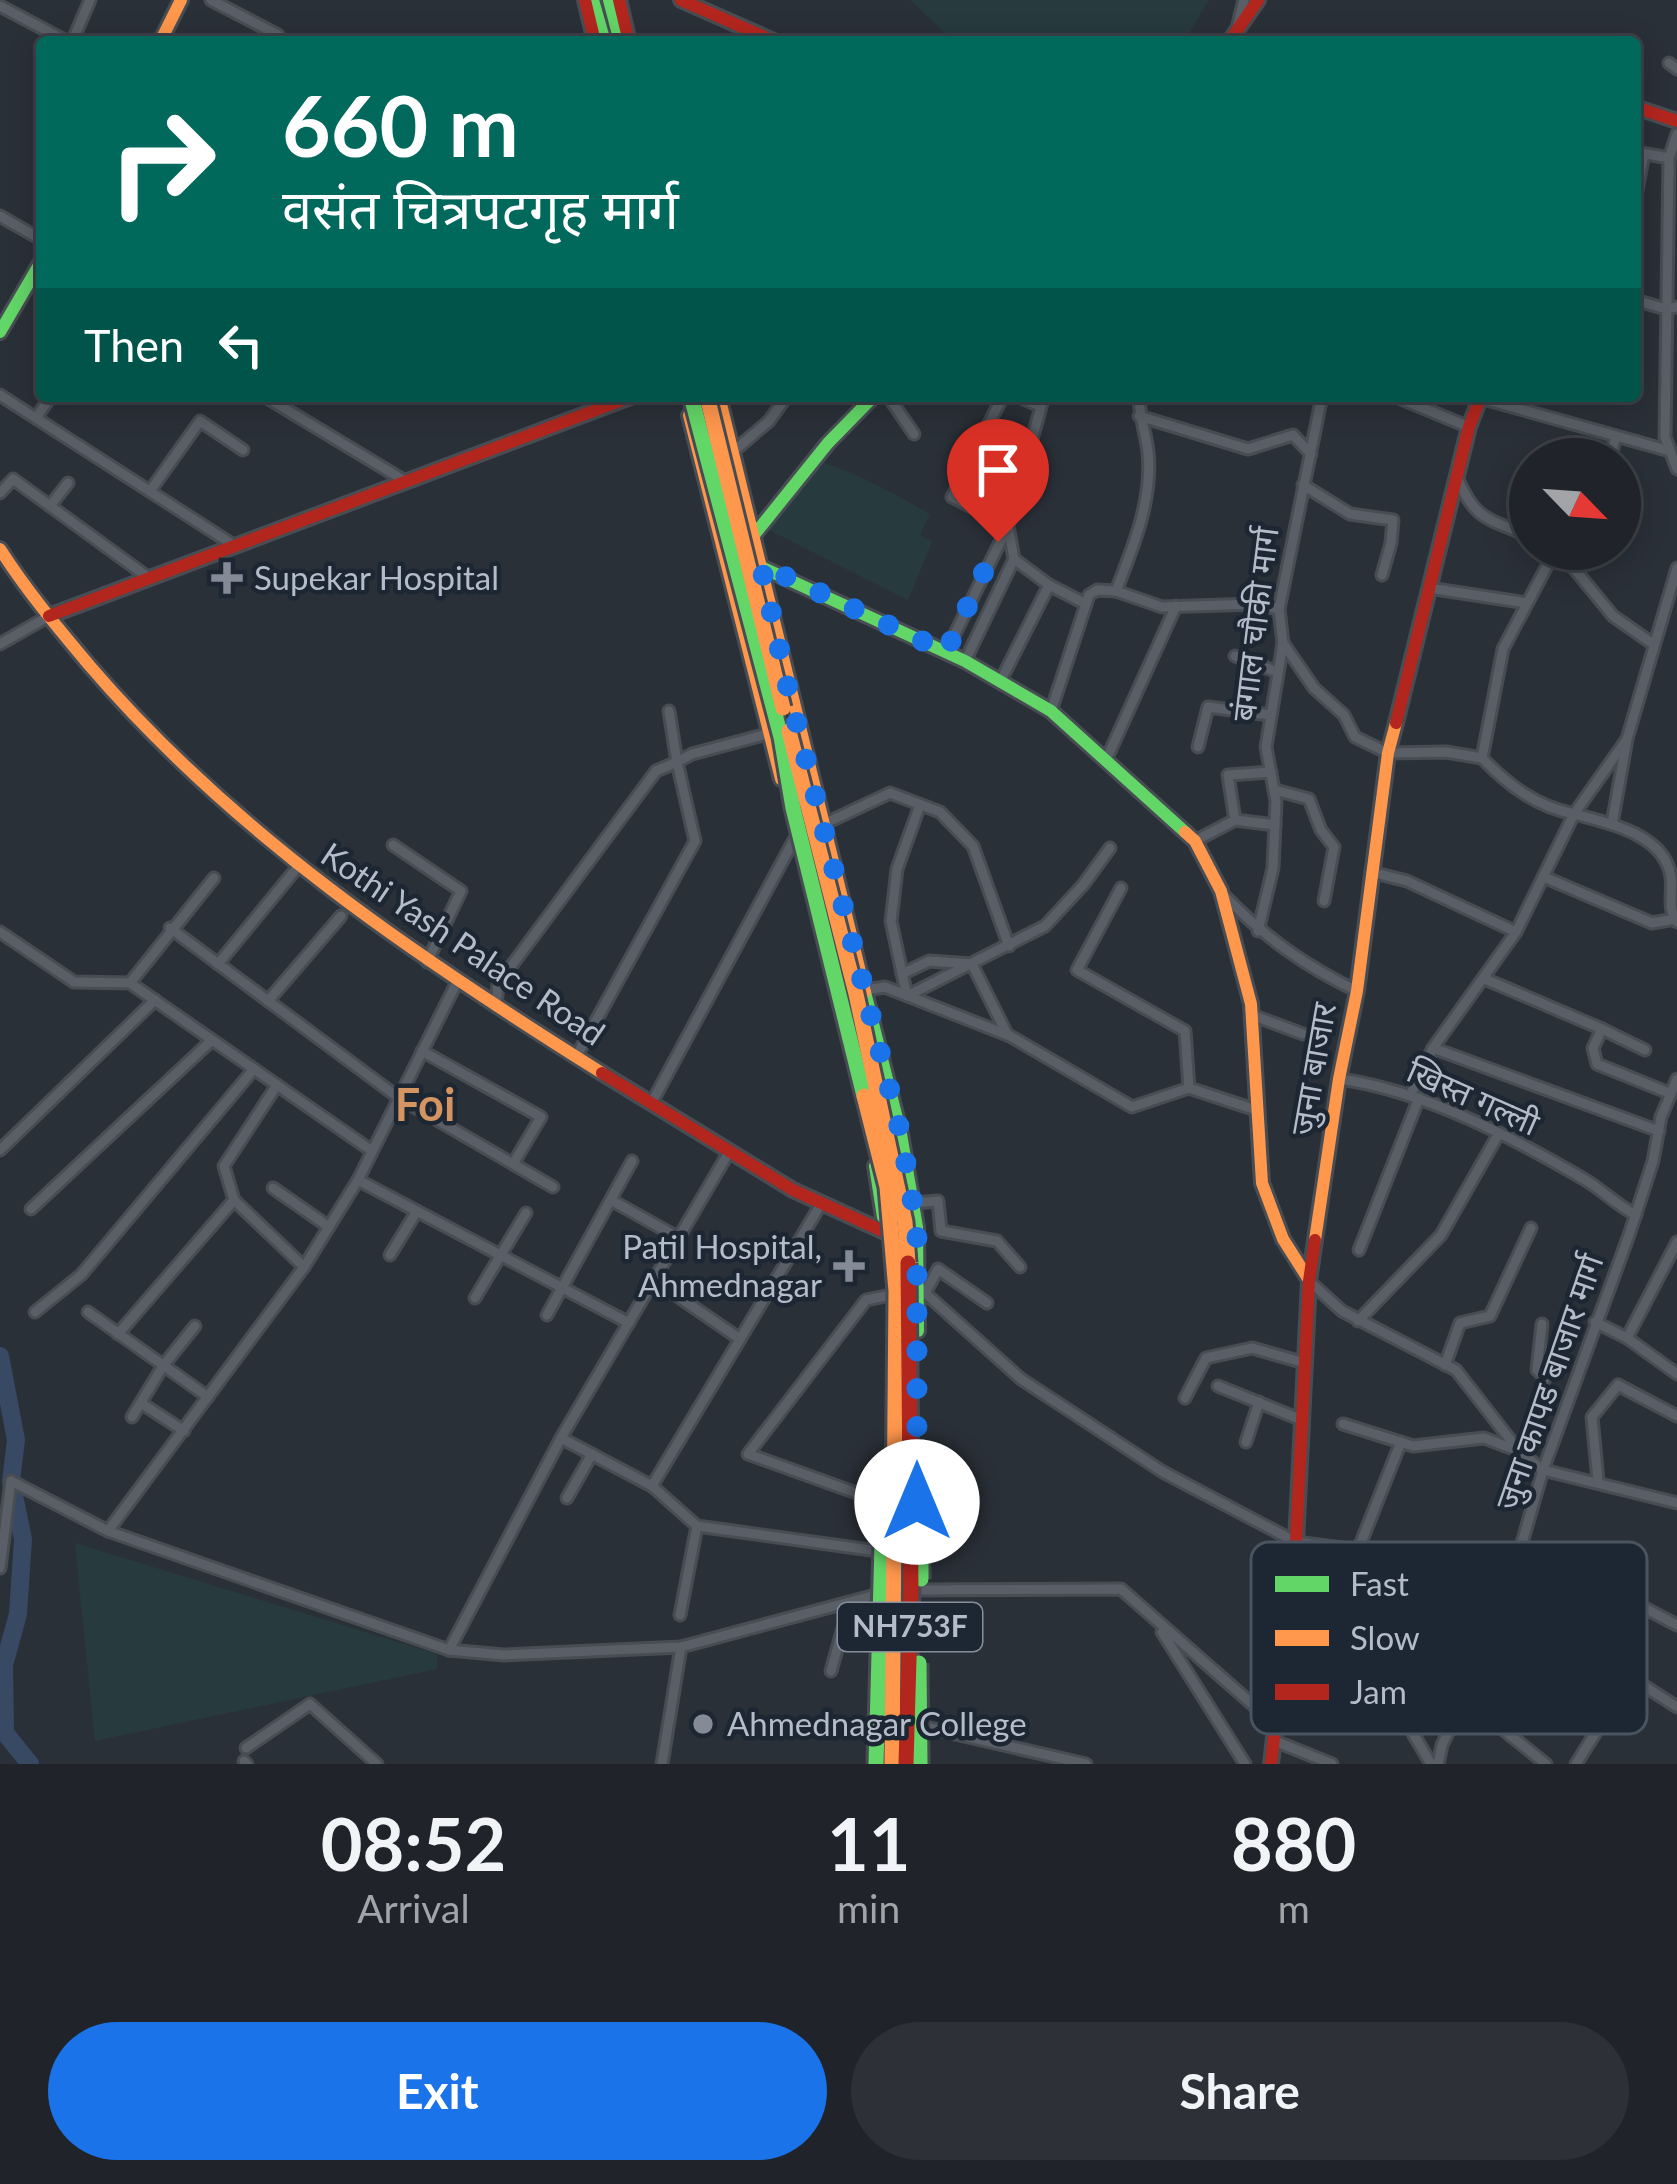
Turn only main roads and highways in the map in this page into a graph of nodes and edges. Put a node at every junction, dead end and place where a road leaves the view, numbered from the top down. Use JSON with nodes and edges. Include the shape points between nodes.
{"nodes":[{"id":1,"x":181,"y":0,"type":"edge"},
{"id":2,"x":589,"y":0,"type":"edge"},
{"id":3,"x":614,"y":0,"type":"edge"},
{"id":4,"x":681,"y":0,"type":"edge"},
{"id":5,"x":1258,"y":0,"type":"edge"},
{"id":6,"x":163,"y":36,"type":"edge"},
{"id":7,"x":594,"y":36,"type":"edge"},
{"id":8,"x":603,"y":36,"type":"edge"},
{"id":9,"x":619,"y":36,"type":"edge"},
{"id":10,"x":627,"y":36,"type":"edge"},
{"id":11,"x":762,"y":36,"type":"edge"},
{"id":12,"x":1232,"y":36,"type":"edge"},
{"id":13,"x":1641,"y":109,"type":"edge"},
{"id":14,"x":1677,"y":121,"type":"edge"},
{"id":15,"x":36,"y":270,"type":"edge"},
{"id":16,"x":0,"y":332,"type":"edge"},
{"id":17,"x":611,"y":402,"type":"edge"},
{"id":18,"x":689,"y":402,"type":"edge"},
{"id":19,"x":690,"y":402,"type":"edge"},
{"id":20,"x":708,"y":402,"type":"edge"},
{"id":21,"x":721,"y":402,"type":"edge"},
{"id":22,"x":868,"y":402,"type":"edge"},
{"id":23,"x":1478,"y":402,"type":"edge"},
{"id":24,"x":753,"y":540,"type":"junction"},
{"id":25,"x":722,"y":548,"type":"junction"},
{"id":26,"x":0,"y":549,"type":"edge"},
{"id":27,"x":5,"y":562,"type":"edge"},
{"id":28,"x":761,"y":565,"type":"junction"},
{"id":29,"x":728,"y":572,"type":"junction"},
{"id":30,"x":50,"y":616,"type":"junction"},
{"id":31,"x":887,"y":1241,"type":"junction"},
{"id":32,"x":918,"y":1253,"type":"junction"},
{"id":33,"x":1310,"y":1281,"type":"junction"},
{"id":34,"x":904,"y":1489,"type":"junction"},
{"id":35,"x":1296,"y":1542,"type":"edge"},
{"id":36,"x":1276,"y":1734,"type":"edge"},
{"id":37,"x":879,"y":1764,"type":"edge"},
{"id":38,"x":892,"y":1764,"type":"edge"},
{"id":39,"x":913,"y":1764,"type":"edge"},
{"id":40,"x":1271,"y":1764,"type":"edge"}],
"edges":[{"from":1,"to":6,"type":"main road"},
{"from":2,"to":7,"type":"main road"},
{"from":2,"to":8,"type":"main road"},
{"from":3,"to":9,"type":"main road"},
{"from":3,"to":10,"type":"main road"},
{"from":4,"to":11,"type":"main road"},
{"from":5,"to":12,"type":"main road"},
{"from":13,"to":14,"type":"main road"},
{"from":15,"to":16,"type":"main road"},
{"from":17,"to":30,"type":"main road"},
{"from":18,"to":25,"type":"main road"},
{"from":19,"to":34,"type":"main road","number":"NH753F","bridge":true,"via":[[781,736],[887,1187]]},
{"from":20,"to":34,"type":"main road","number":"NH753F","bridge":true,"via":[[893,1153],[909,1267]]},
{"from":21,"to":24,"type":"main road"},
{"from":22,"to":24,"type":"main road"},
{"from":23,"to":33,"type":"main road","name":"जुना बाजार","via":[[1388,753]]},
{"from":24,"to":25,"type":"main road"},
{"from":24,"to":28,"type":"main road"},
{"from":25,"to":29,"type":"main road"},
{"from":26,"to":27,"type":"main road","name":"Kothi Yash Palace Road"},
{"from":27,"to":30,"type":"main road","name":"Kothi Yash Palace Road"},
{"from":28,"to":29,"type":"main road"},
{"from":28,"to":32,"type":"main road","via":[[901,1134]]},
{"from":28,"to":33,"type":"main road","via":[[1051,711],[1195,841],[1241,956],[1262,1184]]},
{"from":29,"to":31,"type":"main road","via":[[872,1146]]},
{"from":30,"to":31,"type":"main road","name":"Kothi Yash Palace Road","via":[[108,690],[296,869],[496,1007]]},
{"from":31,"to":32,"type":"main road","name":"Kothi Yash Palace Road"},
{"from":31,"to":37,"type":"main road"},
{"from":32,"to":39,"type":"main road"},
{"from":33,"to":35,"type":"main road","name":"जुना बाजार"},
{"from":34,"to":37,"type":"main road","bridge":true,"via":[[883,1508]]},
{"from":34,"to":38,"type":"main road","bridge":true},
{"from":34,"to":39,"type":"main road","number":"NH753F","bridge":true},
{"from":36,"to":40,"type":"main road","name":"जुना बाजार"}]}
